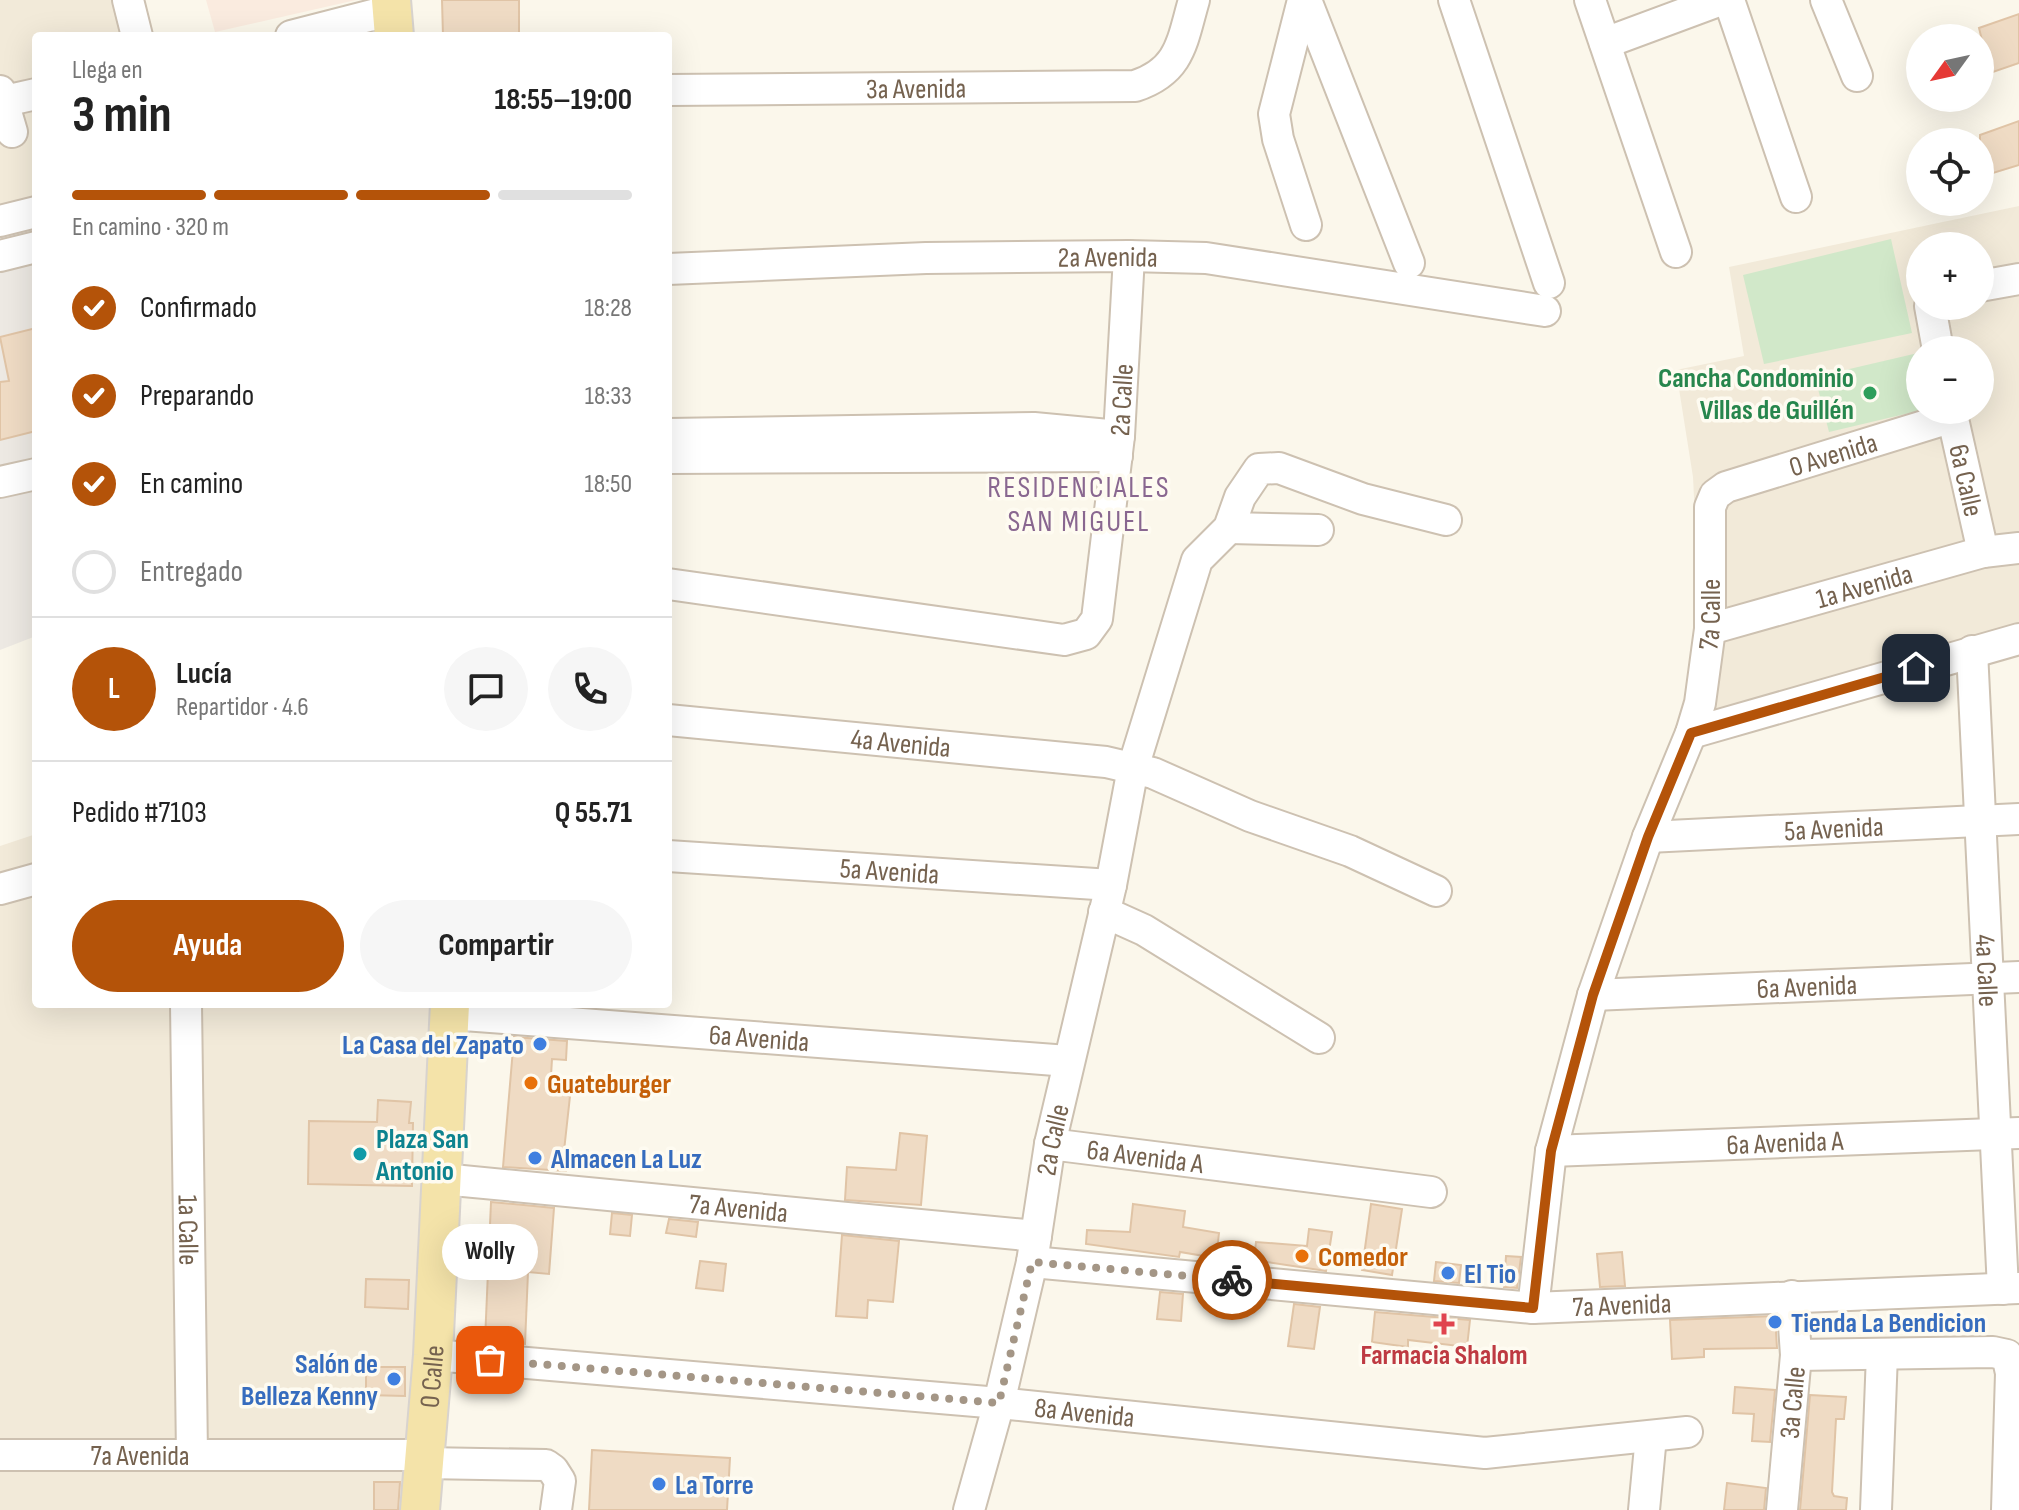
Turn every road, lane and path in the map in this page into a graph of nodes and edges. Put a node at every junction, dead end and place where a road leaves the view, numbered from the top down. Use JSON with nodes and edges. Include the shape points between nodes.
{"nodes":[{"id":1,"x":128,"y":0,"type":"edge"},
{"id":2,"x":1194,"y":0,"type":"edge"},
{"id":3,"x":1305,"y":0,"type":"edge"},
{"id":4,"x":1454,"y":0,"type":"edge"},
{"id":5,"x":1590,"y":0,"type":"edge"},
{"id":6,"x":1721,"y":0,"type":"edge"},
{"id":7,"x":1729,"y":0,"type":"edge"},
{"id":8,"x":1826,"y":0,"type":"edge"},
{"id":9,"x":392,"y":15,"type":"edge"},
{"id":10,"x":136,"y":32,"type":"edge"},
{"id":11,"x":310,"y":32,"type":"edge"},
{"id":12,"x":1605,"y":43,"type":"junction"},
{"id":13,"x":1857,"y":76,"type":"dead end"},
{"id":14,"x":672,"y":90,"type":"edge"},
{"id":15,"x":32,"y":94,"type":"edge"},
{"id":16,"x":1,"y":98,"type":"edge"},
{"id":17,"x":16,"y":131,"type":"edge"},
{"id":18,"x":1796,"y":197,"type":"dead end"},
{"id":19,"x":32,"y":213,"type":"edge"},
{"id":20,"x":0,"y":221,"type":"edge"},
{"id":21,"x":1306,"y":225,"type":"dead end"},
{"id":22,"x":32,"y":248,"type":"edge"},
{"id":23,"x":1676,"y":252,"type":"dead end"},
{"id":24,"x":0,"y":256,"type":"edge"},
{"id":25,"x":1129,"y":256,"type":"junction"},
{"id":26,"x":1409,"y":263,"type":"dead end"},
{"id":27,"x":672,"y":269,"type":"edge"},
{"id":28,"x":2019,"y":279,"type":"edge"},
{"id":29,"x":1994,"y":283,"type":"edge"},
{"id":30,"x":1921,"y":424,"type":"edge"},
{"id":31,"x":1954,"y":424,"type":"edge"},
{"id":32,"x":672,"y":434,"type":"edge"},
{"id":33,"x":870,"y":443,"type":"junction"},
{"id":34,"x":1118,"y":446,"type":"junction"},
{"id":35,"x":672,"y":458,"type":"edge"},
{"id":36,"x":32,"y":475,"type":"edge"},
{"id":37,"x":0,"y":482,"type":"edge"},
{"id":38,"x":1715,"y":495,"type":"joint"},
{"id":39,"x":1446,"y":520,"type":"dead end"},
{"id":40,"x":1229,"y":528,"type":"junction"},
{"id":41,"x":1318,"y":530,"type":"dead end"},
{"id":42,"x":2019,"y":548,"type":"edge"},
{"id":43,"x":1983,"y":552,"type":"junction"},
{"id":44,"x":672,"y":585,"type":"edge"},
{"id":45,"x":1710,"y":629,"type":"junction"},
{"id":46,"x":2019,"y":639,"type":"edge"},
{"id":47,"x":1972,"y":651,"type":"junction"},
{"id":48,"x":672,"y":720,"type":"edge"},
{"id":49,"x":1691,"y":733,"type":"junction"},
{"id":50,"x":1133,"y":768,"type":"junction"},
{"id":51,"x":2019,"y":819,"type":"edge"},
{"id":52,"x":1980,"y":821,"type":"junction"},
{"id":53,"x":1648,"y":837,"type":"junction"},
{"id":54,"x":672,"y":856,"type":"edge"},
{"id":55,"x":32,"y":880,"type":"edge"},
{"id":56,"x":0,"y":889,"type":"edge"},
{"id":57,"x":1436,"y":891,"type":"dead end"},
{"id":58,"x":1107,"y":899,"type":"junction"},
{"id":59,"x":2019,"y":977,"type":"edge"},
{"id":60,"x":1988,"y":978,"type":"junction"},
{"id":61,"x":1593,"y":995,"type":"junction"},
{"id":62,"x":186,"y":1008,"type":"edge"},
{"id":63,"x":450,"y":1009,"type":"edge"},
{"id":64,"x":1319,"y":1038,"type":"dead end"},
{"id":65,"x":1068,"y":1061,"type":"junction"},
{"id":66,"x":2007,"y":1134,"type":"edge"},
{"id":67,"x":1050,"y":1144,"type":"junction"},
{"id":68,"x":1551,"y":1151,"type":"junction"},
{"id":69,"x":442,"y":1179,"type":"junction"},
{"id":70,"x":1431,"y":1192,"type":"dead end"},
{"id":71,"x":1034,"y":1249,"type":"junction"},
{"id":72,"x":2011,"y":1289,"type":"edge"},
{"id":73,"x":1792,"y":1296,"type":"junction"},
{"id":74,"x":1533,"y":1308,"type":"junction"},
{"id":75,"x":1882,"y":1354,"type":"junction"},
{"id":76,"x":433,"y":1355,"type":"junction"},
{"id":77,"x":1796,"y":1355,"type":"junction"},
{"id":78,"x":999,"y":1403,"type":"junction"},
{"id":79,"x":1687,"y":1432,"type":"dead end"},
{"id":80,"x":1651,"y":1436,"type":"junction"},
{"id":81,"x":0,"y":1455,"type":"edge"},
{"id":82,"x":192,"y":1455,"type":"junction"},
{"id":83,"x":425,"y":1459,"type":"junction"},
{"id":84,"x":420,"y":1510,"type":"edge"},
{"id":85,"x":556,"y":1510,"type":"edge"},
{"id":86,"x":969,"y":1510,"type":"edge"},
{"id":87,"x":1644,"y":1510,"type":"edge"},
{"id":88,"x":1782,"y":1510,"type":"edge"},
{"id":89,"x":1876,"y":1510,"type":"edge"},
{"id":90,"x":2007,"y":1510,"type":"edge"}],
"edges":[{"from":1,"to":10,"type":"street"},
{"from":2,"to":14,"type":"street","name":"3a Avenida","via":[[1178,56],[1160,75],[1135,86]]},
{"from":3,"to":21,"type":"street","via":[[1274,114]]},
{"from":3,"to":26,"type":"street"},
{"from":4,"to":25,"type":"street","name":"2a Avenida","via":[[1547,297],[1206,258]]},
{"from":5,"to":12,"type":"street"},
{"from":6,"to":12,"type":"street"},
{"from":7,"to":18,"type":"street"},
{"from":8,"to":13,"type":"street"},
{"from":9,"to":11,"type":"street"},
{"from":12,"to":23,"type":"street"},
{"from":15,"to":16,"type":"street"},
{"from":16,"to":17,"type":"street"},
{"from":19,"to":20,"type":"street"},
{"from":22,"to":24,"type":"street"},
{"from":25,"to":27,"type":"street","name":"2a Avenida"},
{"from":25,"to":34,"type":"street","name":"2a Calle"},
{"from":28,"to":29,"type":"street"},
{"from":30,"to":38,"type":"street","name":"0 Avenida"},
{"from":31,"to":43,"type":"street","name":"6a Calle"},
{"from":32,"to":33,"type":"street"},
{"from":33,"to":34,"type":"street","via":[[1034,428]]},
{"from":33,"to":35,"type":"street"},
{"from":34,"to":44,"type":"street","name":"2a Calle","via":[[1097,619],[1086,634],[1064,640]]},
{"from":36,"to":37,"type":"street"},
{"from":38,"to":45,"type":"street","name":"7a Calle","via":[[1710,507]]},
{"from":39,"to":40,"type":"street","via":[[1363,499],[1279,468],[1259,469],[1240,497]]},
{"from":40,"to":41,"type":"street"},
{"from":40,"to":50,"type":"street","name":"2a Calle","via":[[1197,560]]},
{"from":42,"to":43,"type":"street","name":"1a Avenida"},
{"from":43,"to":45,"type":"street","name":"1a Avenida"},
{"from":45,"to":49,"type":"street","name":"7a Calle"},
{"from":46,"to":47,"type":"street"},
{"from":47,"to":49,"type":"street"},
{"from":47,"to":52,"type":"street","name":"4a Calle"},
{"from":48,"to":50,"type":"street","name":"4a Avenida"},
{"from":49,"to":53,"type":"street"},
{"from":50,"to":57,"type":"street","name":"4a Avenida","via":[[1350,851]]},
{"from":50,"to":58,"type":"street","name":"2a Calle"},
{"from":51,"to":52,"type":"street","name":"5a Avenida"},
{"from":52,"to":53,"type":"street","name":"5a Avenida"},
{"from":52,"to":60,"type":"street","name":"4a Calle"},
{"from":53,"to":61,"type":"street"},
{"from":54,"to":58,"type":"street","name":"5a Avenida"},
{"from":55,"to":56,"type":"street"},
{"from":58,"to":64,"type":"street","via":[[1144,930]]},
{"from":58,"to":65,"type":"street","name":"2a Calle"},
{"from":59,"to":60,"type":"street","name":"6a Avenida"},
{"from":60,"to":61,"type":"street","name":"6a Avenida"},
{"from":60,"to":66,"type":"street","name":"4a Calle"},
{"from":61,"to":68,"type":"street"},
{"from":62,"to":82,"type":"street","name":"1a Calle"},
{"from":63,"to":65,"type":"street","name":"6a Avenida"},
{"from":63,"to":69,"type":"main road","name":"0 Calle"},
{"from":65,"to":67,"type":"street","name":"2a Calle"},
{"from":66,"to":68,"type":"street","name":"6a Avenida A"},
{"from":66,"to":72,"type":"street","name":"4a Calle"},
{"from":67,"to":70,"type":"street","name":"6a Avenida A"},
{"from":67,"to":71,"type":"street","name":"2a Calle"},
{"from":68,"to":74,"type":"street"},
{"from":69,"to":71,"type":"street","name":"7a Avenida"},
{"from":69,"to":76,"type":"main road","name":"0 Calle"},
{"from":71,"to":74,"type":"street","name":"7a Avenida"},
{"from":71,"to":78,"type":"street","name":"2a Calle"},
{"from":72,"to":73,"type":"street","name":"7a Avenida"},
{"from":73,"to":74,"type":"street","name":"7a Avenida"},
{"from":73,"to":77,"type":"street","name":"3a Calle"},
{"from":75,"to":77,"type":"street"},
{"from":75,"to":89,"type":"street"},
{"from":75,"to":90,"type":"street","via":[[2007,1355]]},
{"from":76,"to":78,"type":"street","name":"8a Avenida"},
{"from":76,"to":83,"type":"main road","name":"0 Calle"},
{"from":77,"to":88,"type":"street","name":"3a Calle"},
{"from":78,"to":80,"type":"street","name":"8a Avenida","via":[[1485,1453]]},
{"from":78,"to":86,"type":"street","name":"2a Calle"},
{"from":79,"to":80,"type":"street","name":"8a Avenida"},
{"from":80,"to":87,"type":"street"},
{"from":81,"to":82,"type":"street","name":"7a Avenida"},
{"from":82,"to":83,"type":"street","name":"7a Avenida"},
{"from":83,"to":84,"type":"main road","name":"0 Calle"},
{"from":83,"to":85,"type":"street","name":"7a Avenida","via":[[546,1465],[560,1481]]}]}
